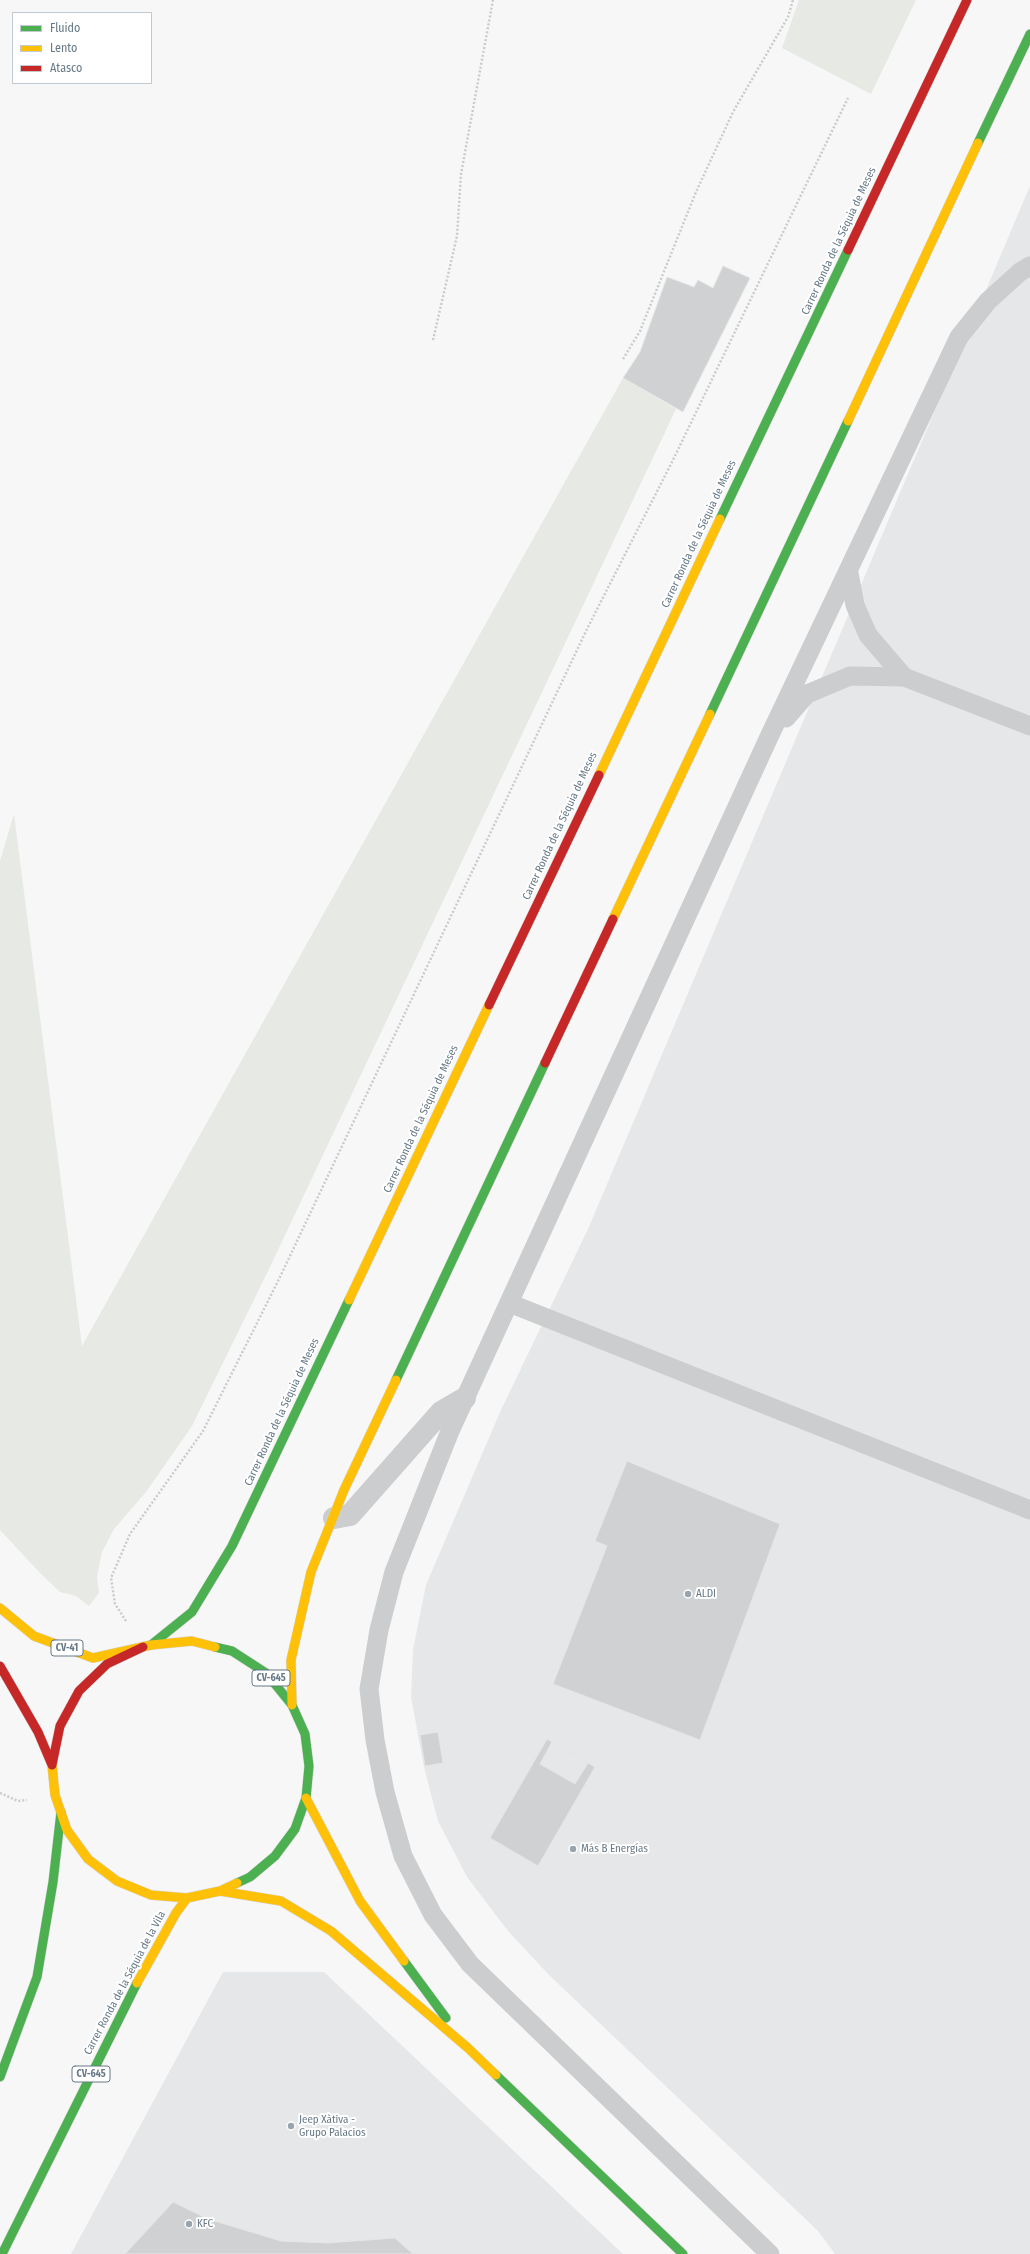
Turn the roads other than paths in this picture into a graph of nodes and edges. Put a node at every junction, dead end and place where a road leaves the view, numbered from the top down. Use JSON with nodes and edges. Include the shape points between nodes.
{"nodes":[{"id":1,"x":967,"y":0,"type":"edge"},
{"id":2,"x":1030,"y":34,"type":"edge"},
{"id":3,"x":1030,"y":266,"type":"edge"},
{"id":4,"x":849,"y":573,"type":"junction"},
{"id":5,"x":904,"y":677,"type":"junction"},
{"id":6,"x":1030,"y":726,"type":"edge"},
{"id":7,"x":769,"y":737,"type":"junction"},
{"id":8,"x":509,"y":1303,"type":"junction"},
{"id":9,"x":465,"y":1398,"type":"junction"},
{"id":10,"x":1030,"y":1510,"type":"edge"},
{"id":11,"x":334,"y":1518,"type":"junction"},
{"id":12,"x":0,"y":1608,"type":"edge"},
{"id":13,"x":147,"y":1646,"type":"junction"},
{"id":14,"x":0,"y":1666,"type":"edge"},
{"id":15,"x":292,"y":1705,"type":"junction"},
{"id":16,"x":52,"y":1765,"type":"junction"},
{"id":17,"x":306,"y":1798,"type":"junction"},
{"id":18,"x":61,"y":1811,"type":"junction"},
{"id":19,"x":220,"y":1891,"type":"junction"},
{"id":20,"x":187,"y":1898,"type":"junction"},
{"id":21,"x":468,"y":2048,"type":"junction"},
{"id":22,"x":0,"y":2077,"type":"edge"},
{"id":23,"x":2,"y":2254,"type":"edge"},
{"id":24,"x":683,"y":2254,"type":"edge"},
{"id":25,"x":770,"y":2254,"type":"edge"}],
"edges":[{"from":1,"to":13,"type":"main road","name":"Carrer Ronda de la Séquia de Meses","number":"CV-645","via":[[232,1546],[192,1612]]},
{"from":2,"to":11,"type":"main road","number":"CV-645","via":[[344,1490]]},
{"from":3,"to":4,"type":"lane","via":[[988,301],[959,337]]},
{"from":4,"to":5,"type":"lane","via":[[855,605],[868,635]]},
{"from":4,"to":7,"type":"lane"},
{"from":5,"to":6,"type":"lane"},
{"from":5,"to":7,"type":"lane","via":[[850,676],[807,694]]},
{"from":7,"to":8,"type":"lane"},
{"from":8,"to":9,"type":"lane"},
{"from":8,"to":10,"type":"lane"},
{"from":9,"to":11,"type":"street","via":[[441,1412],[350,1515]]},
{"from":9,"to":25,"type":"lane","via":[[394,1572],[379,1630],[369,1689],[375,1740],[403,1856],[433,1915],[470,1964]]},
{"from":11,"to":15,"type":"main road","number":"CV-645","via":[[311,1572],[291,1660]]},
{"from":12,"to":13,"type":"main road","number":"CV-41","via":[[34,1636],[93,1658]]},
{"from":13,"to":15,"type":"main road","number":"CV-645","via":[[192,1641],[232,1651],[266,1673]]},
{"from":13,"to":16,"type":"main road","number":"CV-645","via":[[107,1664],[79,1691],[60,1726]]},
{"from":14,"to":16,"type":"main road","via":[[38,1732]]},
{"from":15,"to":17,"type":"main road","number":"CV-645","via":[[305,1734],[309,1766]]},
{"from":16,"to":18,"type":"main road","number":"CV-645","via":[[55,1795]]},
{"from":17,"to":19,"type":"main road","number":"CV-645","via":[[295,1829],[275,1856],[250,1877]]},
{"from":17,"to":21,"type":"main road","via":[[360,1901]]},
{"from":18,"to":20,"type":"main road","number":"CV-645","via":[[67,1830],[88,1859],[117,1881],[151,1895]]},
{"from":18,"to":22,"type":"main road","number":"CV-645","via":[[53,1882],[37,1977]]},
{"from":19,"to":20,"type":"main road","number":"CV-645"},
{"from":19,"to":21,"type":"main road","via":[[281,1901],[331,1931]]},
{"from":20,"to":23,"type":"main road","name":"Carrer Ronda de la Séquia de la Vila","number":"CV-645","via":[[176,1913],[122,2011]]},
{"from":21,"to":24,"type":"main road"}]}
